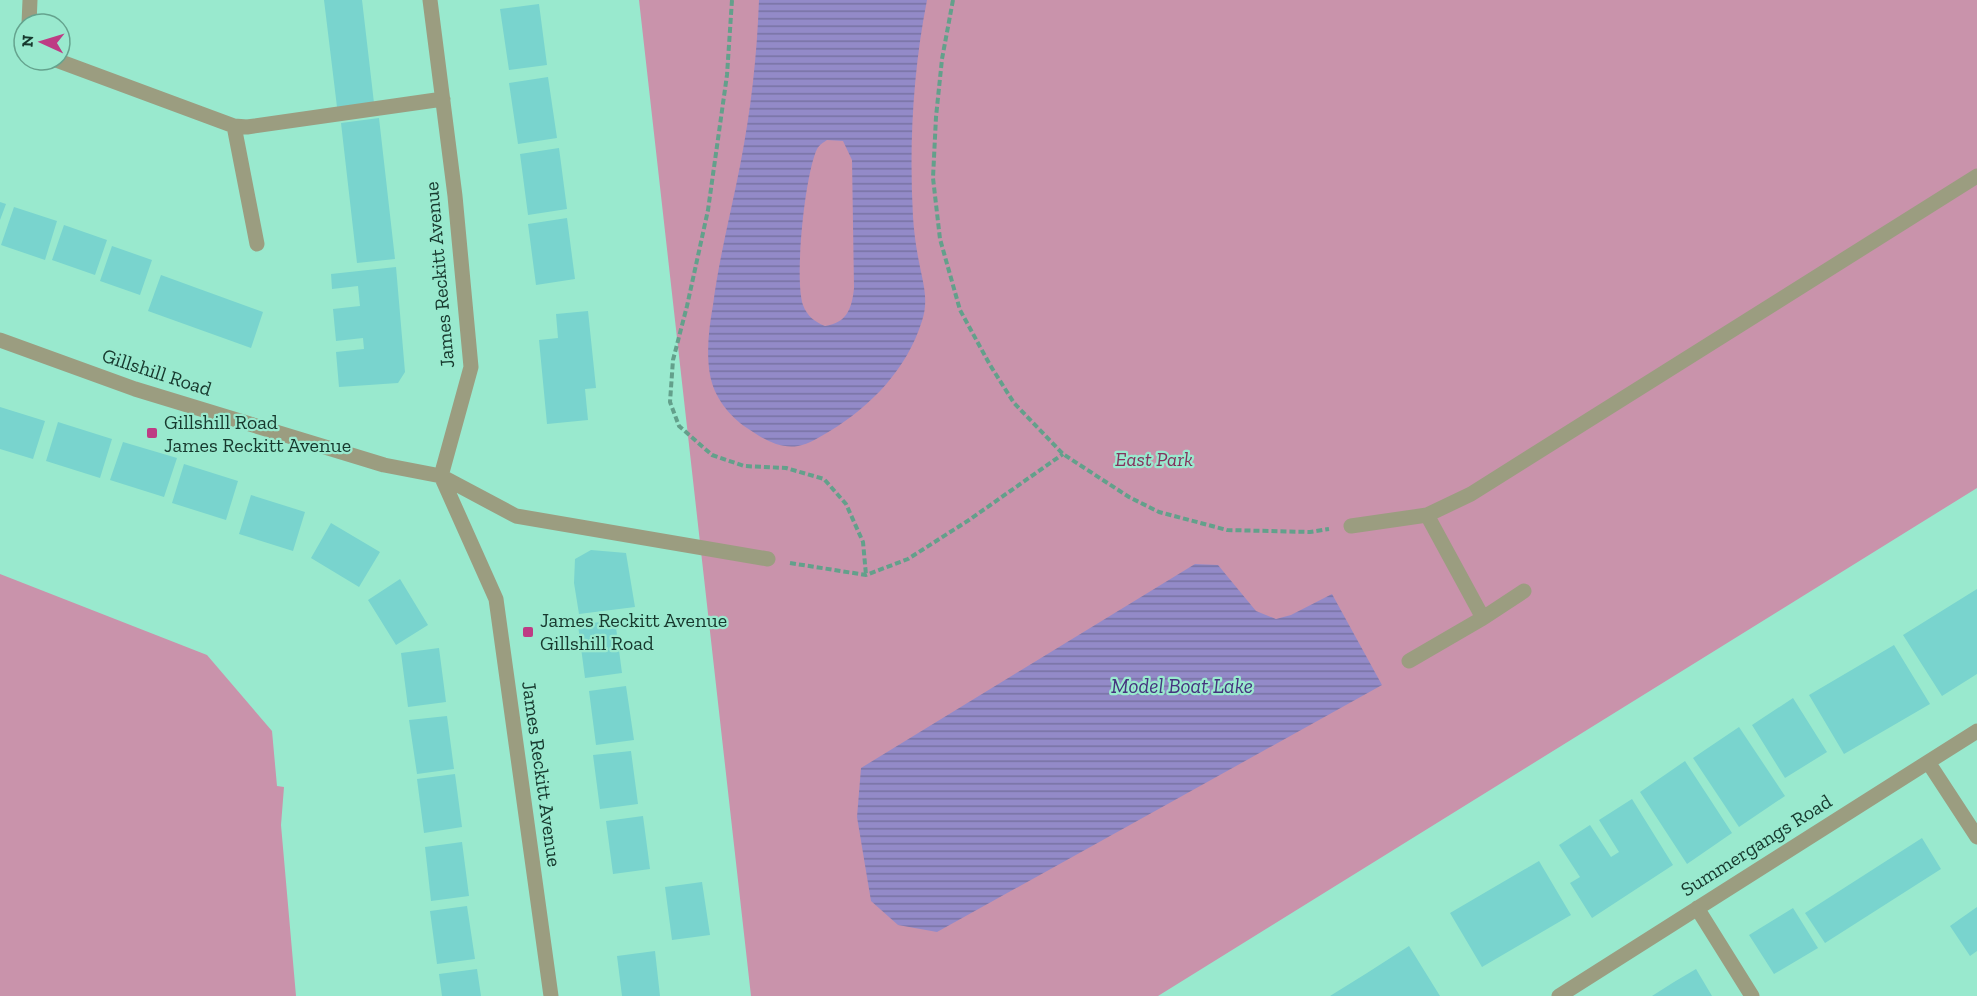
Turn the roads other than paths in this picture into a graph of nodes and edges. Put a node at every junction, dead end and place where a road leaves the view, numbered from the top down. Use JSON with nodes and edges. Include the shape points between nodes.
{"nodes":[{"id":1,"x":430,"y":0,"type":"edge"},
{"id":2,"x":72,"y":66,"type":"edge"},
{"id":3,"x":443,"y":99,"type":"junction"},
{"id":4,"x":234,"y":126,"type":"junction"},
{"id":5,"x":1977,"y":176,"type":"edge"},
{"id":6,"x":257,"y":244,"type":"dead end"},
{"id":7,"x":0,"y":339,"type":"edge"},
{"id":8,"x":441,"y":476,"type":"junction"},
{"id":9,"x":1427,"y":515,"type":"junction"},
{"id":10,"x":1351,"y":526,"type":"road end"},
{"id":11,"x":768,"y":559,"type":"road end"},
{"id":12,"x":1524,"y":591,"type":"dead end"},
{"id":13,"x":1483,"y":618,"type":"junction"},
{"id":14,"x":1409,"y":661,"type":"dead end"},
{"id":15,"x":1977,"y":731,"type":"edge"},
{"id":16,"x":1928,"y":762,"type":"junction"},
{"id":17,"x":1977,"y":837,"type":"edge"},
{"id":18,"x":1697,"y":908,"type":"junction"},
{"id":19,"x":551,"y":996,"type":"edge"},
{"id":20,"x":1559,"y":996,"type":"edge"},
{"id":21,"x":1752,"y":996,"type":"edge"}],
"edges":[{"from":1,"to":3,"type":"street","name":"James Reckitt Avenue"},
{"from":2,"to":4,"type":"street"},
{"from":3,"to":4,"type":"street"},
{"from":3,"to":8,"type":"street","name":"James Reckitt Avenue","via":[[471,367]]},
{"from":4,"to":6,"type":"street"},
{"from":5,"to":9,"type":"street","via":[[1472,494]]},
{"from":7,"to":8,"type":"street","name":"Gillshill Road","via":[[135,389],[384,465]]},
{"from":8,"to":11,"type":"street","name":"Gillshill Road","via":[[516,516]]},
{"from":8,"to":19,"type":"street","name":"James Reckitt Avenue","via":[[496,599]]},
{"from":9,"to":10,"type":"street"},
{"from":9,"to":13,"type":"street"},
{"from":12,"to":13,"type":"street"},
{"from":13,"to":14,"type":"street"},
{"from":15,"to":16,"type":"street","name":"Summergangs Road"},
{"from":16,"to":17,"type":"street"},
{"from":16,"to":18,"type":"street","name":"Summergangs Road"},
{"from":18,"to":20,"type":"street","name":"Summergangs Road"},
{"from":18,"to":21,"type":"street"}]}
